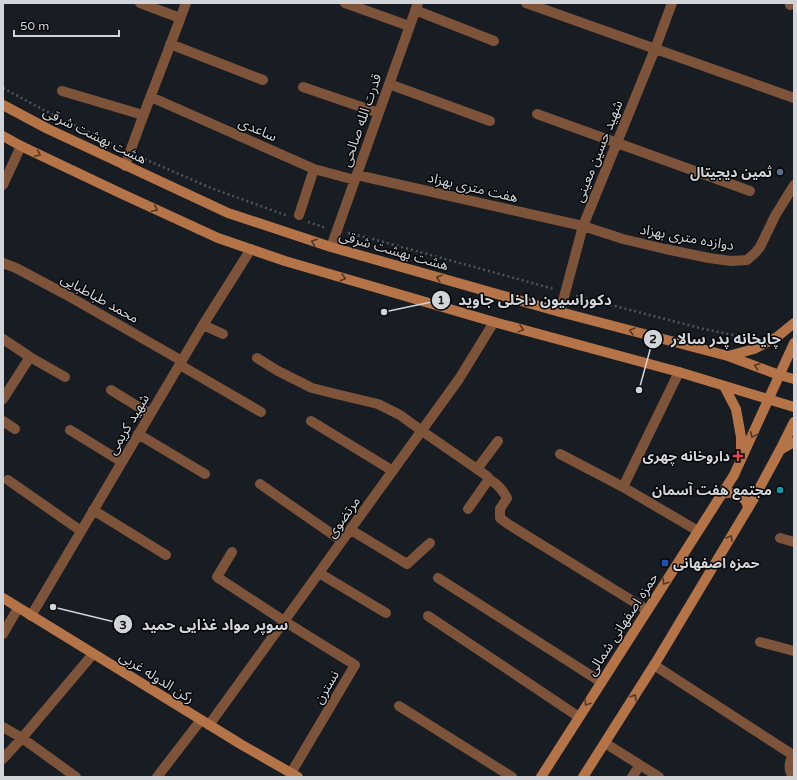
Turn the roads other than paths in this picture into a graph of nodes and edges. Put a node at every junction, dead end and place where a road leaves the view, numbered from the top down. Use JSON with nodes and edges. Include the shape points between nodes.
{"nodes":[{"id":1,"x":140,"y":3,"type":"edge"},
{"id":2,"x":186,"y":3,"type":"edge"},
{"id":3,"x":344,"y":3,"type":"edge"},
{"id":4,"x":526,"y":3,"type":"edge"},
{"id":5,"x":672,"y":3,"type":"edge"},
{"id":6,"x":416,"y":6,"type":"edge"},
{"id":7,"x":180,"y":18,"type":"junction"},
{"id":8,"x":409,"y":26,"type":"junction"},
{"id":9,"x":494,"y":41,"type":"dead end"},
{"id":10,"x":170,"y":44,"type":"junction"},
{"id":11,"x":655,"y":49,"type":"junction"},
{"id":12,"x":264,"y":80,"type":"dead end"},
{"id":13,"x":389,"y":84,"type":"junction"},
{"id":14,"x":303,"y":87,"type":"dead end"},
{"id":15,"x":62,"y":91,"type":"dead end"},
{"id":16,"x":151,"y":97,"type":"junction"},
{"id":17,"x":794,"y":98,"type":"edge"},
{"id":18,"x":3,"y":105,"type":"edge"},
{"id":19,"x":379,"y":113,"type":"junction"},
{"id":20,"x":537,"y":114,"type":"dead end"},
{"id":21,"x":143,"y":115,"type":"junction"},
{"id":22,"x":490,"y":121,"type":"dead end"},
{"id":23,"x":3,"y":136,"type":"edge"},
{"id":24,"x":617,"y":142,"type":"junction"},
{"id":25,"x":21,"y":146,"type":"junction"},
{"id":26,"x":125,"y":166,"type":"junction"},
{"id":27,"x":314,"y":169,"type":"junction"},
{"id":28,"x":356,"y":178,"type":"junction"},
{"id":29,"x":794,"y":184,"type":"edge"},
{"id":30,"x":3,"y":185,"type":"edge"},
{"id":31,"x":750,"y":191,"type":"dead end"},
{"id":32,"x":298,"y":218,"type":"road end"},
{"id":33,"x":583,"y":226,"type":"junction"},
{"id":34,"x":331,"y":247,"type":"junction"},
{"id":35,"x":251,"y":249,"type":"junction"},
{"id":36,"x":3,"y":263,"type":"edge"},
{"id":37,"x":560,"y":312,"type":"junction"},
{"id":38,"x":494,"y":322,"type":"junction"},
{"id":39,"x":794,"y":323,"type":"edge"},
{"id":40,"x":203,"y":325,"type":"junction"},
{"id":41,"x":223,"y":334,"type":"dead end"},
{"id":42,"x":3,"y":339,"type":"edge"},
{"id":43,"x":794,"y":343,"type":"edge"},
{"id":44,"x":728,"y":356,"type":"junction"},
{"id":45,"x":30,"y":357,"type":"junction"},
{"id":46,"x":257,"y":358,"type":"dead end"},
{"id":47,"x":181,"y":363,"type":"junction"},
{"id":48,"x":679,"y":372,"type":"junction"},
{"id":49,"x":779,"y":375,"type":"junction"},
{"id":50,"x":65,"y":377,"type":"dead end"},
{"id":51,"x":794,"y":379,"type":"edge"},
{"id":52,"x":724,"y":386,"type":"junction"},
{"id":53,"x":111,"y":390,"type":"dead end"},
{"id":54,"x":3,"y":399,"type":"edge"},
{"id":55,"x":769,"y":399,"type":"junction"},
{"id":56,"x":794,"y":407,"type":"edge"},
{"id":57,"x":261,"y":412,"type":"dead end"},
{"id":58,"x":150,"y":414,"type":"junction"},
{"id":59,"x":311,"y":420,"type":"dead end"},
{"id":60,"x":3,"y":421,"type":"edge"},
{"id":61,"x":794,"y":422,"type":"edge"},
{"id":62,"x":15,"y":429,"type":"dead end"},
{"id":63,"x":70,"y":430,"type":"dead end"},
{"id":64,"x":422,"y":431,"type":"junction"},
{"id":65,"x":138,"y":434,"type":"junction"},
{"id":66,"x":498,"y":441,"type":"dead end"},
{"id":67,"x":794,"y":442,"type":"edge"},
{"id":68,"x":780,"y":450,"type":"junction"},
{"id":69,"x":560,"y":454,"type":"dead end"},
{"id":70,"x":741,"y":460,"type":"junction"},
{"id":71,"x":122,"y":462,"type":"junction"},
{"id":72,"x":477,"y":469,"type":"junction"},
{"id":73,"x":393,"y":471,"type":"junction"},
{"id":74,"x":205,"y":474,"type":"dead end"},
{"id":75,"x":489,"y":479,"type":"junction"},
{"id":76,"x":8,"y":480,"type":"dead end"},
{"id":77,"x":260,"y":484,"type":"dead end"},
{"id":78,"x":623,"y":487,"type":"junction"},
{"id":79,"x":722,"y":494,"type":"junction"},
{"id":80,"x":468,"y":509,"type":"dead end"},
{"id":81,"x":748,"y":509,"type":"junction"},
{"id":82,"x":94,"y":510,"type":"junction"},
{"id":83,"x":350,"y":530,"type":"junction"},
{"id":84,"x":82,"y":531,"type":"junction"},
{"id":85,"x":698,"y":531,"type":"junction"},
{"id":86,"x":780,"y":538,"type":"dead end"},
{"id":87,"x":342,"y":541,"type":"junction"},
{"id":88,"x":794,"y":542,"type":"edge"},
{"id":89,"x":430,"y":543,"type":"dead end"},
{"id":90,"x":232,"y":552,"type":"dead end"},
{"id":91,"x":166,"y":555,"type":"dead end"},
{"id":92,"x":319,"y":572,"type":"junction"},
{"id":93,"x":438,"y":578,"type":"dead end"},
{"id":94,"x":3,"y":598,"type":"edge"},
{"id":95,"x":18,"y":608,"type":"junction"},
{"id":96,"x":647,"y":610,"type":"junction"},
{"id":97,"x":386,"y":613,"type":"dead end"},
{"id":98,"x":32,"y":616,"type":"junction"},
{"id":99,"x":428,"y":616,"type":"dead end"},
{"id":100,"x":284,"y":622,"type":"junction"},
{"id":101,"x":3,"y":634,"type":"edge"},
{"id":102,"x":760,"y":642,"type":"dead end"},
{"id":103,"x":794,"y":651,"type":"edge"},
{"id":104,"x":93,"y":654,"type":"junction"},
{"id":105,"x":654,"y":665,"type":"junction"},
{"id":106,"x":601,"y":682,"type":"junction"},
{"id":107,"x":398,"y":706,"type":"dead end"},
{"id":108,"x":579,"y":717,"type":"junction"},
{"id":109,"x":205,"y":723,"type":"junction"},
{"id":110,"x":3,"y":727,"type":"edge"},
{"id":111,"x":22,"y":738,"type":"junction"},
{"id":112,"x":605,"y":743,"type":"junction"},
{"id":113,"x":793,"y":754,"type":"edge"},
{"id":114,"x":3,"y":759,"type":"edge"},
{"id":115,"x":640,"y":765,"type":"junction"},
{"id":116,"x":294,"y":775,"type":"edge"},
{"id":117,"x":76,"y":777,"type":"edge"},
{"id":118,"x":157,"y":777,"type":"edge"},
{"id":119,"x":512,"y":777,"type":"edge"},
{"id":120,"x":541,"y":777,"type":"edge"},
{"id":121,"x":582,"y":777,"type":"edge"},
{"id":122,"x":632,"y":777,"type":"edge"},
{"id":123,"x":659,"y":777,"type":"edge"},
{"id":124,"x":793,"y":777,"type":"edge"}],
"edges":[{"from":1,"to":7,"type":"street"},
{"from":2,"to":7,"type":"street"},
{"from":3,"to":8,"type":"street"},
{"from":4,"to":11,"type":"street"},
{"from":5,"to":11,"type":"street","name":"شهید حسین معینی"},
{"from":6,"to":8,"type":"street","name":"قدرت الله صالحی"},
{"from":6,"to":9,"type":"street"},
{"from":7,"to":10,"type":"street"},
{"from":8,"to":13,"type":"street","name":"قدرت الله صالحی"},
{"from":10,"to":12,"type":"street"},
{"from":10,"to":16,"type":"street"},
{"from":11,"to":17,"type":"street"},
{"from":11,"to":24,"type":"street","name":"شهید حسین معینی"},
{"from":13,"to":19,"type":"street","name":"قدرت الله صالحی"},
{"from":13,"to":22,"type":"street"},
{"from":14,"to":19,"type":"street"},
{"from":15,"to":21,"type":"street"},
{"from":16,"to":21,"type":"street"},
{"from":16,"to":27,"type":"street","name":"ساعدی"},
{"from":18,"to":26,"type":"main road","name":"هشت بهشت شرقی"},
{"from":19,"to":28,"type":"street","name":"قدرت الله صالحی"},
{"from":20,"to":24,"type":"street"},
{"from":21,"to":26,"type":"street"},
{"from":23,"to":25,"type":"main road"},
{"from":24,"to":31,"type":"street"},
{"from":24,"to":33,"type":"street","name":"شهید حسین معینی"},
{"from":25,"to":30,"type":"street"},
{"from":25,"to":35,"type":"main road","one_way":true,"via":[[218,238]]},
{"from":34,"to":26,"type":"main road","name":"هشت بهشت شرقی","one_way":true,"via":[[228,213]]},
{"from":27,"to":28,"type":"street","name":"ساعدی"},
{"from":27,"to":32,"type":"street"},
{"from":28,"to":33,"type":"street","name":"هفت متری بهزاد"},
{"from":28,"to":34,"type":"street","name":"قدرت الله صالحی"},
{"from":29,"to":33,"type":"street","name":"دوازده متری بهزاد","via":[[760,247],[747,260],[731,261],[665,249]]},
{"from":33,"to":37,"type":"street","name":"شهید حسین معینی"},
{"from":37,"to":34,"type":"main road","name":"هشت بهشت شرقی","one_way":true},
{"from":35,"to":38,"type":"main road","one_way":true},
{"from":35,"to":40,"type":"street","name":"شهید کریمی"},
{"from":36,"to":47,"type":"street","name":"محمد طباطبایی","via":[[65,294]]},
{"from":44,"to":37,"type":"main road","name":"هشت بهشت شرقی","one_way":true},
{"from":38,"to":48,"type":"main road","one_way":true},
{"from":38,"to":64,"type":"street","name":"مرتضوی","via":[[459,379]]},
{"from":39,"to":44,"type":"main road","via":[[754,349]]},
{"from":40,"to":41,"type":"street"},
{"from":40,"to":47,"type":"street","name":"شهید کریمی"},
{"from":42,"to":45,"type":"street"},
{"from":43,"to":49,"type":"main road","name":"حمزه اصفهانی شمالی"},
{"from":49,"to":44,"type":"main road","name":"هشت بهشت شرقی","one_way":true},
{"from":45,"to":50,"type":"street"},
{"from":45,"to":54,"type":"street"},
{"from":46,"to":64,"type":"street","via":[[312,388],[378,404],[400,414]]},
{"from":47,"to":57,"type":"street","name":"محمد طباطبایی"},
{"from":47,"to":58,"type":"street","name":"شهید کریمی"},
{"from":48,"to":52,"type":"main road"},
{"from":48,"to":78,"type":"street"},
{"from":49,"to":51,"type":"main road","name":"هشت بهشت شرقی"},
{"from":49,"to":55,"type":"main road","name":"حمزه اصفهانی شمالی"},
{"from":52,"to":55,"type":"main road"},
{"from":52,"to":70,"type":"main road","via":[[736,409],[741,436]]},
{"from":53,"to":58,"type":"street"},
{"from":55,"to":56,"type":"main road"},
{"from":55,"to":70,"type":"main road","name":"حمزه اصفهانی شمالی","one_way":true},
{"from":58,"to":65,"type":"street","name":"شهید کریمی"},
{"from":59,"to":73,"type":"street"},
{"from":60,"to":62,"type":"street"},
{"from":61,"to":68,"type":"main road"},
{"from":63,"to":71,"type":"street"},
{"from":64,"to":72,"type":"street"},
{"from":64,"to":73,"type":"street","name":"مرتضوی"},
{"from":65,"to":71,"type":"street","name":"شهید کریمی"},
{"from":65,"to":74,"type":"street"},
{"from":66,"to":72,"type":"street"},
{"from":67,"to":68,"type":"main road"},
{"from":68,"to":81,"type":"main road"},
{"from":69,"to":78,"type":"street"},
{"from":70,"to":79,"type":"main road","name":"حمزه اصفهانی شمالی"},
{"from":71,"to":82,"type":"street","name":"شهید کریمی"},
{"from":72,"to":75,"type":"street"},
{"from":73,"to":83,"type":"street","name":"مرتضوی"},
{"from":75,"to":80,"type":"street"},
{"from":75,"to":96,"type":"street","via":[[503,491],[506,498],[500,509],[500,518]]},
{"from":76,"to":84,"type":"street"},
{"from":77,"to":87,"type":"street"},
{"from":78,"to":85,"type":"street"},
{"from":79,"to":81,"type":"main road","via":[[738,494],[746,501]]},
{"from":79,"to":85,"type":"main road","name":"حمزه اصفهانی شمالی"},
{"from":105,"to":81,"type":"main road","one_way":true},
{"from":82,"to":84,"type":"street","name":"شهید کریمی"},
{"from":82,"to":91,"type":"street"},
{"from":83,"to":87,"type":"street","name":"مرتضوی"},
{"from":83,"to":89,"type":"street","via":[[407,564]]},
{"from":84,"to":98,"type":"street","name":"شهید کریمی"},
{"from":85,"to":96,"type":"main road","name":"حمزه اصفهانی شمالی","one_way":true},
{"from":86,"to":88,"type":"street"},
{"from":87,"to":92,"type":"street","name":"مرتضوی"},
{"from":90,"to":100,"type":"street","via":[[217,577]]},
{"from":92,"to":97,"type":"street"},
{"from":92,"to":100,"type":"street","name":"مرتضوی"},
{"from":93,"to":106,"type":"street"},
{"from":94,"to":95,"type":"main road","name":"رکن الدوله غربی"},
{"from":95,"to":98,"type":"main road","name":"رکن الدوله غربی"},
{"from":95,"to":101,"type":"street"},
{"from":96,"to":106,"type":"main road","name":"حمزه اصفهانی شمالی"},
{"from":98,"to":104,"type":"main road","name":"رکن الدوله غربی"},
{"from":99,"to":108,"type":"street"},
{"from":100,"to":109,"type":"street","name":"مرتضوی"},
{"from":100,"to":116,"type":"street","name":"نسترن","via":[[355,665]]},
{"from":102,"to":103,"type":"street"},
{"from":104,"to":109,"type":"main road","name":"رکن الدوله غربی"},
{"from":104,"to":111,"type":"street"},
{"from":112,"to":105,"type":"main road","one_way":true},
{"from":105,"to":113,"type":"street"},
{"from":106,"to":108,"type":"main road","name":"حمزه اصفهانی شمالی","one_way":true},
{"from":107,"to":119,"type":"street"},
{"from":108,"to":120,"type":"main road","name":"حمزه اصفهانی شمالی"},
{"from":109,"to":116,"type":"main road","name":"رکن الدوله غربی"},
{"from":109,"to":118,"type":"street","name":"مرتضوی"},
{"from":110,"to":111,"type":"street"},
{"from":111,"to":114,"type":"street"},
{"from":111,"to":117,"type":"street"},
{"from":112,"to":115,"type":"street"},
{"from":112,"to":121,"type":"main road"},
{"from":113,"to":124,"type":"street","via":[[790,761]]},
{"from":115,"to":122,"type":"street"},
{"from":115,"to":123,"type":"street"}]}
